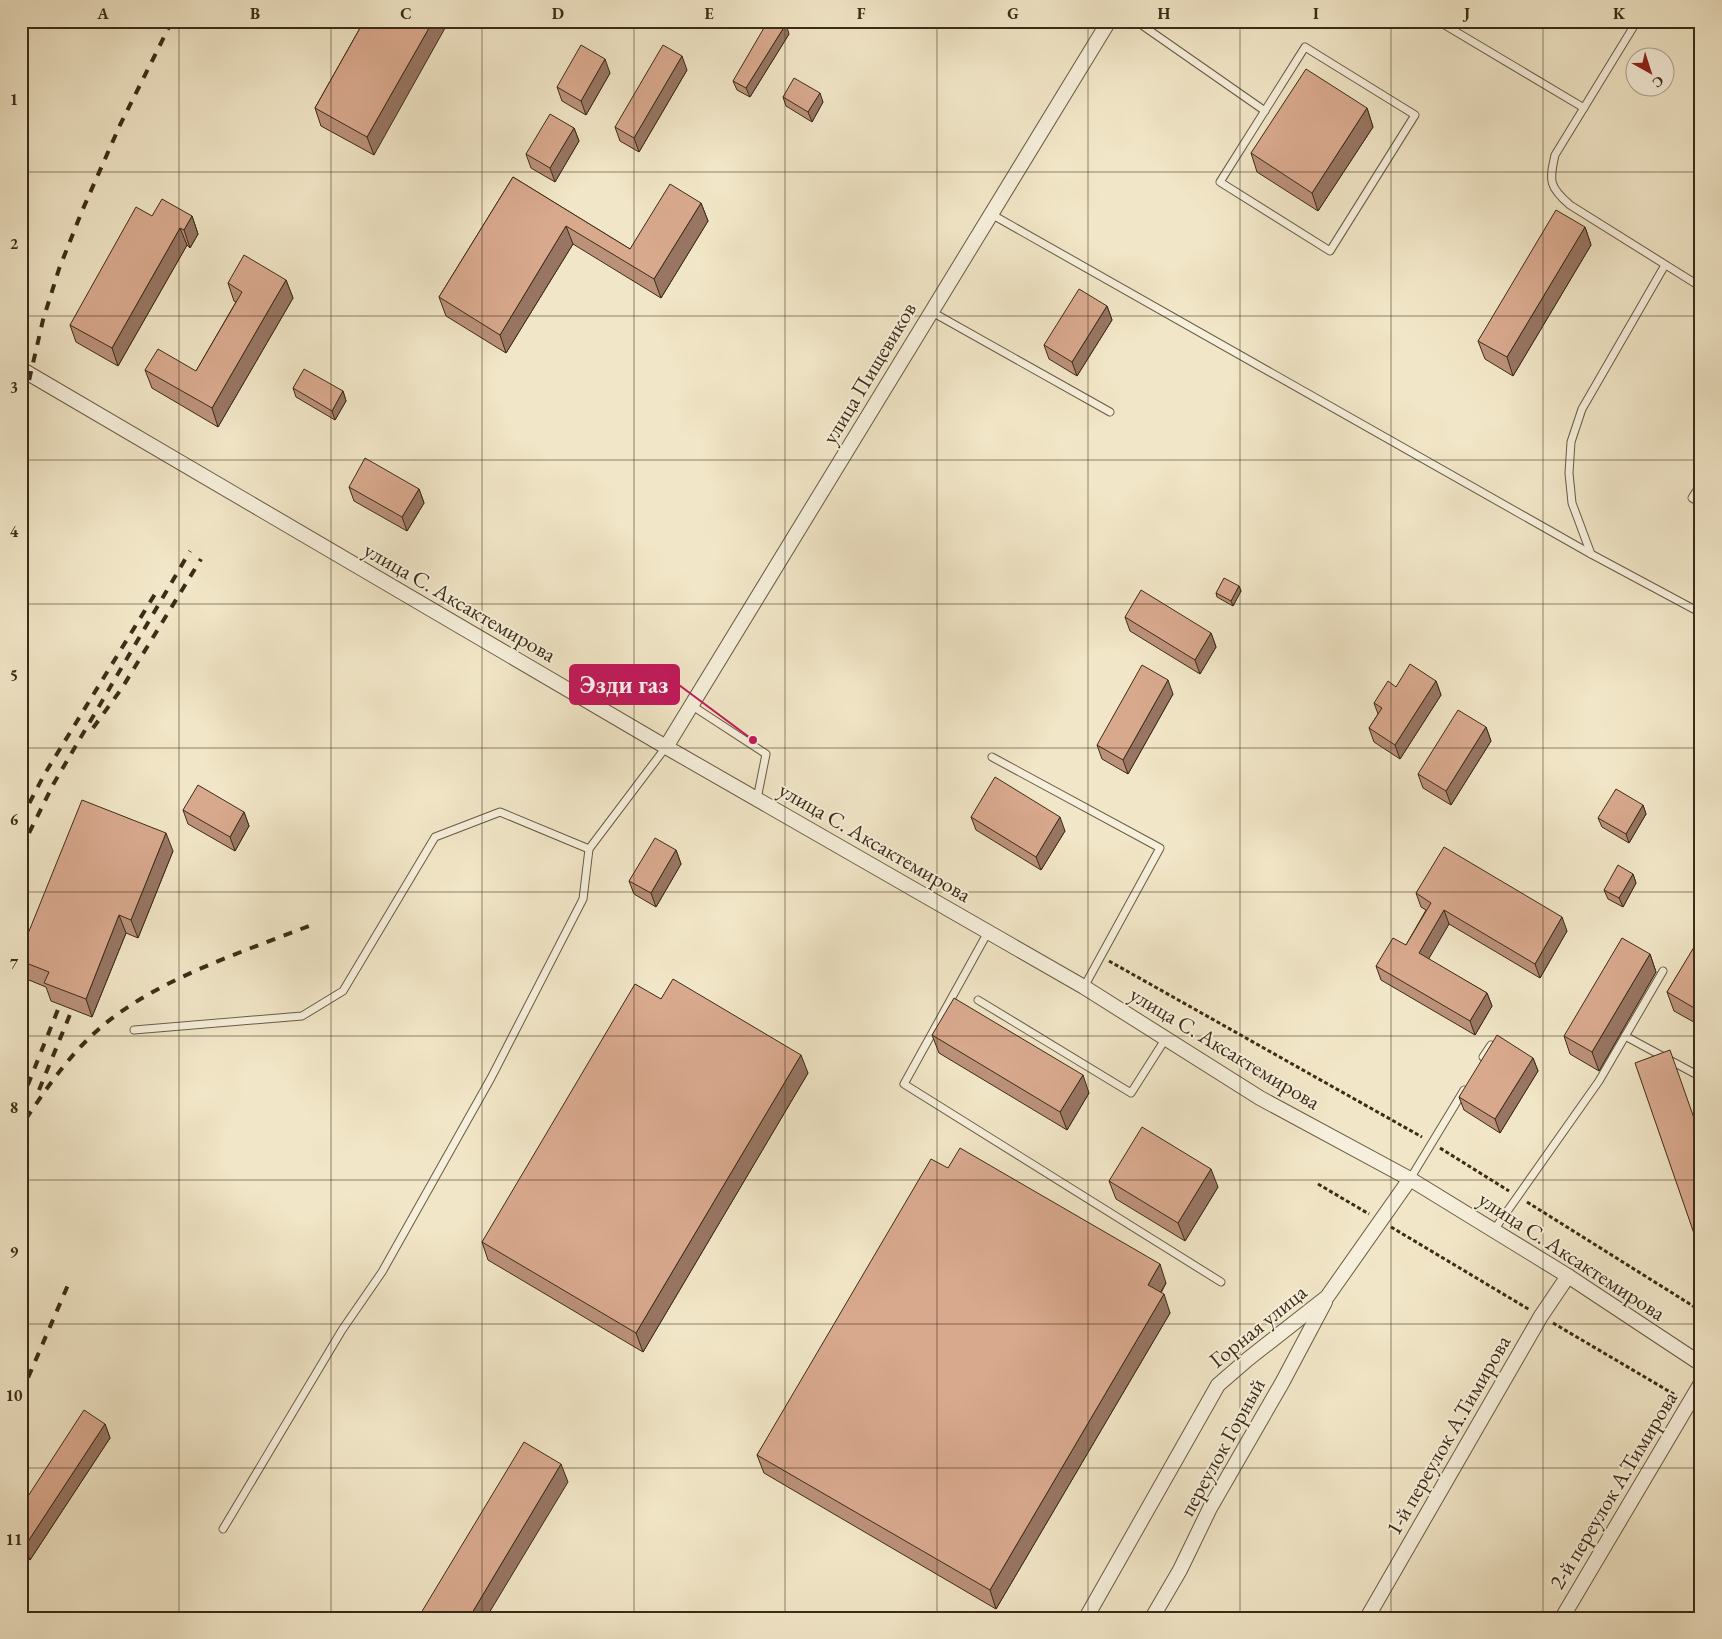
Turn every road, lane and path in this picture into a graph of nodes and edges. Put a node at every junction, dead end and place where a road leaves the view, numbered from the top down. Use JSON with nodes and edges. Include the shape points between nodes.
{"nodes":[{"id":1,"x":1109,"y":21,"type":"edge"},
{"id":2,"x":1136,"y":21,"type":"edge"},
{"id":3,"x":1438,"y":21,"type":"edge"},
{"id":4,"x":1637,"y":21,"type":"edge"},
{"id":5,"x":1584,"y":108,"type":"junction"},
{"id":6,"x":1265,"y":111,"type":"junction"},
{"id":7,"x":991,"y":214,"type":"junction"},
{"id":8,"x":1665,"y":264,"type":"junction"},
{"id":9,"x":1701,"y":287,"type":"edge"},
{"id":10,"x":932,"y":312,"type":"junction"},
{"id":11,"x":21,"y":369,"type":"edge"},
{"id":12,"x":1110,"y":412,"type":"dead end"},
{"id":13,"x":1701,"y":484,"type":"edge"},
{"id":14,"x":1701,"y":503,"type":"edge"},
{"id":15,"x":1591,"y":554,"type":"junction"},
{"id":16,"x":1701,"y":613,"type":"edge"},
{"id":17,"x":691,"y":705,"type":"junction"},
{"id":18,"x":666,"y":747,"type":"junction"},
{"id":19,"x":992,"y":758,"type":"dead end"},
{"id":20,"x":757,"y":799,"type":"junction"},
{"id":21,"x":589,"y":849,"type":"junction"},
{"id":22,"x":988,"y":932,"type":"junction"},
{"id":23,"x":1101,"y":956,"type":"junction"},
{"id":24,"x":1663,"y":971,"type":"dead end"},
{"id":25,"x":1084,"y":986,"type":"junction"},
{"id":26,"x":978,"y":1000,"type":"dead end"},
{"id":27,"x":134,"y":1030,"type":"dead end"},
{"id":28,"x":1625,"y":1036,"type":"junction"},
{"id":29,"x":1166,"y":1038,"type":"junction"},
{"id":30,"x":1491,"y":1045,"type":"edge"},
{"id":31,"x":1481,"y":1061,"type":"edge"},
{"id":32,"x":1701,"y":1077,"type":"edge"},
{"id":33,"x":1466,"y":1086,"type":"edge"},
{"id":34,"x":1432,"y":1143,"type":"junction"},
{"id":35,"x":1410,"y":1179,"type":"junction"},
{"id":36,"x":1318,"y":1184,"type":"dead end"},
{"id":37,"x":1518,"y":1197,"type":"junction"},
{"id":38,"x":1380,"y":1220,"type":"junction"},
{"id":39,"x":1494,"y":1230,"type":"junction"},
{"id":40,"x":1568,"y":1276,"type":"junction"},
{"id":41,"x":1221,"y":1282,"type":"dead end"},
{"id":42,"x":1327,"y":1297,"type":"junction"},
{"id":43,"x":1701,"y":1310,"type":"edge"},
{"id":44,"x":1541,"y":1316,"type":"junction"},
{"id":45,"x":1701,"y":1364,"type":"edge"},
{"id":46,"x":1701,"y":1383,"type":"edge"},
{"id":47,"x":1689,"y":1403,"type":"junction"},
{"id":48,"x":223,"y":1529,"type":"dead end"},
{"id":49,"x":1086,"y":1618,"type":"edge"},
{"id":50,"x":1152,"y":1618,"type":"edge"},
{"id":51,"x":1367,"y":1618,"type":"edge"},
{"id":52,"x":1562,"y":1618,"type":"edge"}],
"edges":[{"from":1,"to":7,"type":"street","name":"улица Пищевиков"},
{"from":2,"to":6,"type":"lane"},
{"from":3,"to":5,"type":"lane"},
{"from":4,"to":5,"type":"lane"},
{"from":5,"to":8,"type":"lane","via":[[1555,155],[1550,176],[1557,194]]},
{"from":6,"to":6,"type":"lane","via":[[1220,182],[1330,251],[1415,115],[1305,47]]},
{"from":7,"to":10,"type":"street","name":"улица Пищевиков"},
{"from":7,"to":15,"type":"lane"},
{"from":8,"to":9,"type":"lane"},
{"from":8,"to":15,"type":"lane","via":[[1582,409],[1572,442],[1569,474],[1572,503]]},
{"from":10,"to":12,"type":"lane"},
{"from":10,"to":17,"type":"street","name":"улица Пищевиков"},
{"from":11,"to":18,"type":"street","name":"улица С. Аксактемирова"},
{"from":13,"to":14,"type":"lane","via":[[1692,498]]},
{"from":15,"to":16,"type":"lane"},
{"from":17,"to":18,"type":"street","name":"улица Пищевиков"},
{"from":17,"to":20,"type":"lane","via":[[766,754]]},
{"from":18,"to":20,"type":"street","name":"улица С. Аксактемирова"},
{"from":18,"to":21,"type":"lane"},
{"from":19,"to":23,"type":"lane","via":[[1160,848]]},
{"from":20,"to":22,"type":"street","name":"улица С. Аксактемирова"},
{"from":21,"to":27,"type":"lane","via":[[500,812],[435,836],[343,991],[302,1016]]},
{"from":21,"to":48,"type":"lane","via":[[583,899],[491,1078],[382,1272],[342,1330]]},
{"from":22,"to":25,"type":"street","name":"улица С. Аксактемирова"},
{"from":22,"to":41,"type":"lane","via":[[904,1084]]},
{"from":23,"to":25,"type":"lane"},
{"from":23,"to":34,"type":"path"},
{"from":24,"to":28,"type":"lane"},
{"from":25,"to":29,"type":"street","name":"улица С. Аксактемирова"},
{"from":26,"to":29,"type":"lane","via":[[1131,1093]]},
{"from":28,"to":32,"type":"lane"},
{"from":28,"to":37,"type":"lane","via":[[1600,1081]]},
{"from":29,"to":35,"type":"street","name":"улица С. Аксактемирова","via":[[1260,1098]]},
{"from":30,"to":31,"type":"lane"},
{"from":33,"to":34,"type":"lane"},
{"from":34,"to":35,"type":"lane"},
{"from":34,"to":37,"type":"path"},
{"from":35,"to":38,"type":"street","name":"Горная улица"},
{"from":35,"to":39,"type":"street","name":"улица С. Аксактемирова"},
{"from":36,"to":38,"type":"path"},
{"from":37,"to":39,"type":"lane"},
{"from":37,"to":43,"type":"path"},
{"from":38,"to":42,"type":"street","name":"Горная улица"},
{"from":38,"to":44,"type":"path"},
{"from":39,"to":40,"type":"street","name":"улица С. Аксактемирова"},
{"from":40,"to":44,"type":"street","name":"1-й переулок А.Тимирова"},
{"from":40,"to":45,"type":"street","name":"улица С. Аксактемирова"},
{"from":42,"to":49,"type":"street","name":"Горная улица","via":[[1218,1385]]},
{"from":42,"to":50,"type":"street","name":"переулок Горный"},
{"from":44,"to":47,"type":"path"},
{"from":44,"to":51,"type":"street","name":"1-й переулок А.Тимирова"},
{"from":46,"to":47,"type":"street","name":"2-й переулок А.Тимирова"},
{"from":47,"to":52,"type":"street","name":"2-й переулок А.Тимирова"}]}
